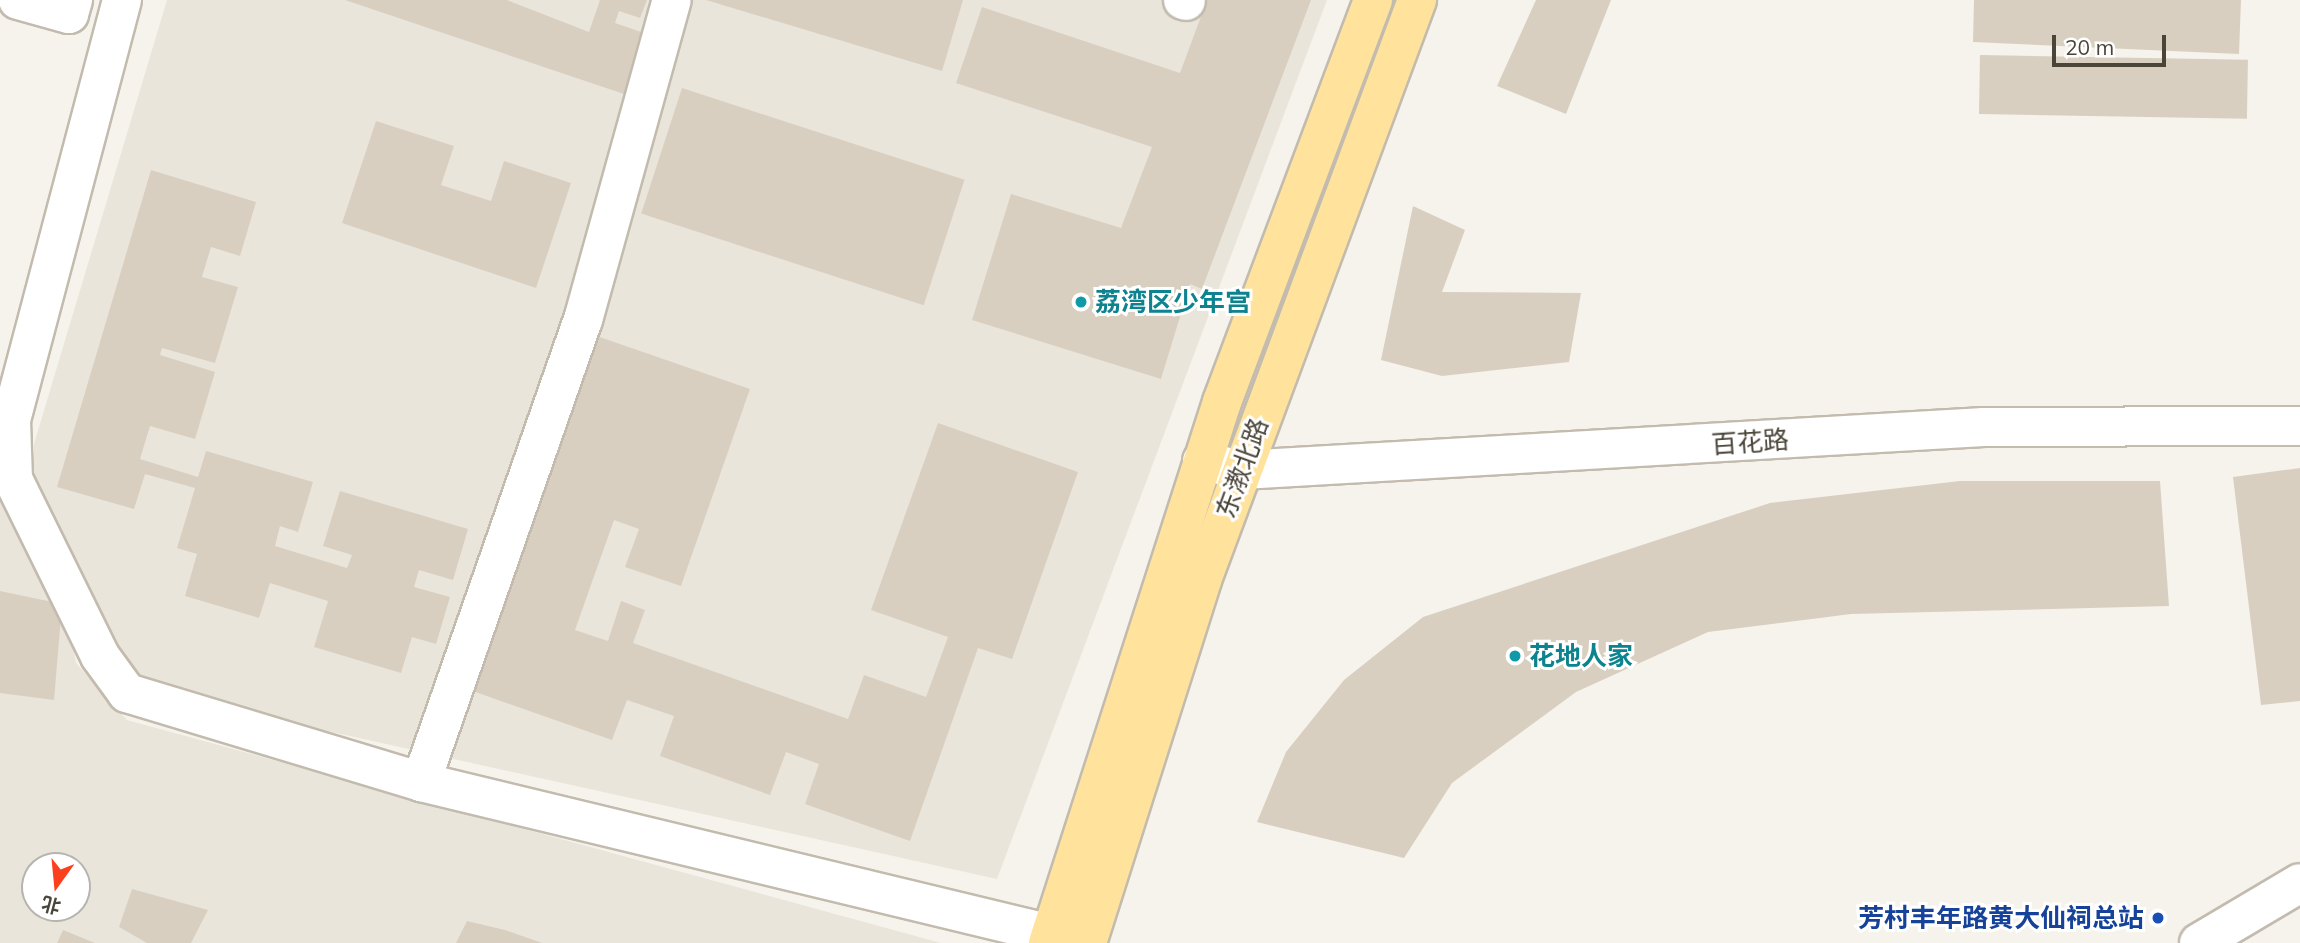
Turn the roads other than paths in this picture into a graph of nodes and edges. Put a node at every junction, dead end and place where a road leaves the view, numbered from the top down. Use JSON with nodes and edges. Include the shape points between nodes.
{"nodes":[{"id":1,"x":18,"y":0,"type":"edge"},
{"id":2,"x":73,"y":0,"type":"edge"},
{"id":3,"x":122,"y":0,"type":"edge"},
{"id":4,"x":672,"y":0,"type":"edge"},
{"id":5,"x":1373,"y":0,"type":"edge"},
{"id":6,"x":1417,"y":0,"type":"edge"},
{"id":7,"x":13,"y":360,"type":"edge"},
{"id":8,"x":2300,"y":426,"type":"edge"},
{"id":9,"x":1202,"y":461,"type":"junction"},
{"id":10,"x":1242,"y":470,"type":"junction"},
{"id":11,"x":421,"y":782,"type":"junction"},
{"id":12,"x":2300,"y":883,"type":"edge"},
{"id":13,"x":1054,"y":940,"type":"edge"},
{"id":14,"x":1087,"y":943,"type":"edge"},
{"id":15,"x":2199,"y":943,"type":"edge"}],
"edges":[{"from":1,"to":2,"type":"street","via":[[69,14]]},
{"from":3,"to":7,"type":"street"},
{"from":4,"to":11,"type":"street","via":[[583,320]]},
{"from":5,"to":9,"type":"main road","name":"东漖北路"},
{"from":6,"to":10,"type":"main road","name":"东漖北路"},
{"from":7,"to":11,"type":"street","via":[[13,479],[100,656],[127,692]]},
{"from":8,"to":10,"type":"street","name":"百花路","via":[[1983,427]]},
{"from":9,"to":10,"type":"street","name":"百花路"},
{"from":9,"to":13,"type":"main road","name":"东漖北路"},
{"from":10,"to":14,"type":"main road","name":"东漖北路"},
{"from":11,"to":13,"type":"street"},
{"from":12,"to":15,"type":"street"}]}
